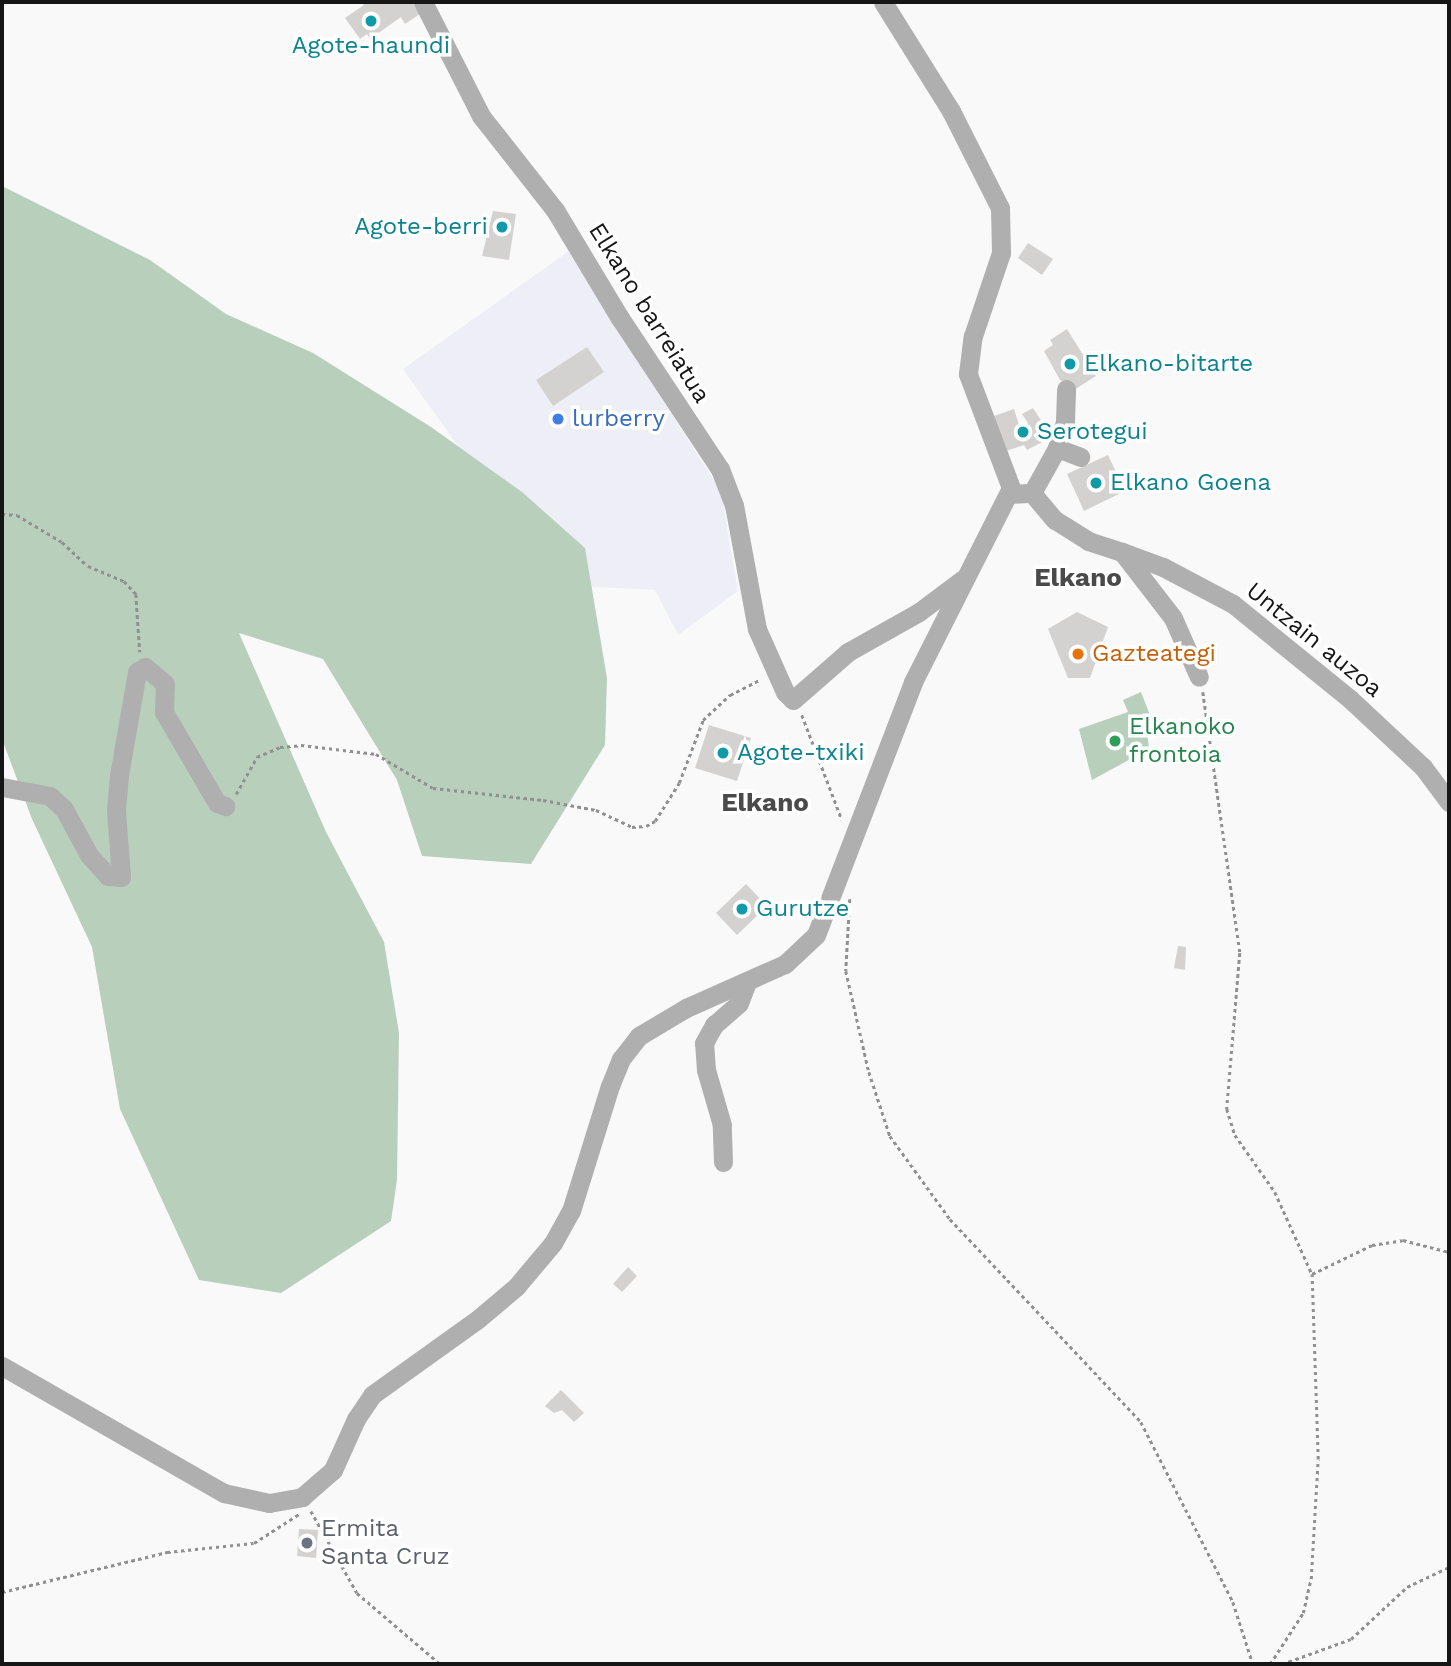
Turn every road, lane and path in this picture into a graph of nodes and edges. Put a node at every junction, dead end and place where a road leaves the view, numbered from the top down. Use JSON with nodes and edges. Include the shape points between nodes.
{"nodes":[{"id":1,"x":423,"y":2,"type":"edge"},
{"id":2,"x":883,"y":2,"type":"edge"},
{"id":3,"x":1066,"y":389,"type":"dead end"},
{"id":4,"x":1057,"y":448,"type":"junction"},
{"id":5,"x":1080,"y":457,"type":"dead end"},
{"id":6,"x":1032,"y":493,"type":"junction"},
{"id":7,"x":1010,"y":494,"type":"junction"},
{"id":8,"x":2,"y":514,"type":"edge"},
{"id":9,"x":1122,"y":552,"type":"junction"},
{"id":10,"x":968,"y":575,"type":"junction"},
{"id":11,"x":147,"y":668,"type":"junction"},
{"id":12,"x":775,"y":676,"type":"junction"},
{"id":13,"x":1199,"y":677,"type":"joint"},
{"id":14,"x":793,"y":700,"type":"junction"},
{"id":15,"x":2,"y":787,"type":"edge"},
{"id":16,"x":1449,"y":802,"type":"edge"},
{"id":17,"x":225,"y":806,"type":"joint"},
{"id":18,"x":843,"y":821,"type":"dead end"},
{"id":19,"x":850,"y":895,"type":"dead end"},
{"id":20,"x":747,"y":982,"type":"junction"},
{"id":21,"x":723,"y":1162,"type":"dead end"},
{"id":22,"x":1449,"y":1252,"type":"edge"},
{"id":23,"x":1312,"y":1274,"type":"junction"},
{"id":24,"x":2,"y":1366,"type":"edge"},
{"id":25,"x":1449,"y":1567,"type":"edge"},
{"id":26,"x":2,"y":1592,"type":"edge"},
{"id":27,"x":440,"y":1664,"type":"edge"},
{"id":28,"x":1253,"y":1664,"type":"edge"},
{"id":29,"x":1270,"y":1664,"type":"edge"},
{"id":30,"x":1282,"y":1664,"type":"edge"}],
"edges":[{"from":1,"to":12,"type":"street","name":"Elkano barreiatua","via":[[481,116],[555,209],[620,318],[720,469],[734,505],[753,615]]},
{"from":2,"to":7,"type":"street","via":[[951,111],[999,208],[1001,253],[973,336],[968,374],[979,411],[1005,462]]},
{"from":3,"to":4,"type":"street","via":[[1065,421]]},
{"from":4,"to":5,"type":"street"},
{"from":4,"to":6,"type":"street"},
{"from":6,"to":7,"type":"street"},
{"from":6,"to":9,"type":"street","via":[[1055,520],[1088,541]]},
{"from":7,"to":10,"type":"street"},
{"from":8,"to":11,"type":"path","via":[[16,515],[62,542],[88,566],[124,581],[136,594],[139,649]]},
{"from":9,"to":13,"type":"street","via":[[1172,618]]},
{"from":9,"to":16,"type":"street","name":"Untzain auzoa","via":[[1163,567],[1233,604],[1350,699],[1423,767]]},
{"from":10,"to":14,"type":"street","via":[[919,612],[848,652]]},
{"from":10,"to":20,"type":"street","via":[[913,682],[816,935],[793,958]]},
{"from":11,"to":15,"type":"street","via":[[137,672],[119,775],[116,810],[121,877],[108,876],[89,855],[64,808],[50,796]]},
{"from":11,"to":17,"type":"street","via":[[165,684],[164,712],[217,803]]},
{"from":12,"to":14,"type":"street","name":"Elkano barreiatua"},
{"from":12,"to":17,"type":"path","via":[[747,684],[710,712],[697,730],[678,783],[655,821],[646,826],[632,827],[596,810],[543,800],[433,788],[376,754],[290,745],[257,757]]},
{"from":13,"to":23,"type":"path","via":[[1210,722],[1240,953],[1227,1109],[1235,1135],[1275,1192]]},
{"from":14,"to":18,"type":"path","via":[[821,756]]},
{"from":19,"to":28,"type":"path","via":[[846,946],[853,1014],[890,1136],[950,1219],[1141,1422],[1233,1602]]},
{"from":20,"to":21,"type":"street","via":[[739,1003],[714,1025],[704,1043],[706,1070],[722,1125]]},
{"from":20,"to":24,"type":"street","via":[[686,1008],[639,1036],[621,1059],[580,1185],[553,1243],[516,1287],[478,1319],[372,1395],[333,1470],[302,1497],[269,1503],[224,1493]]},
{"from":22,"to":23,"type":"path","via":[[1403,1240],[1372,1245]]},
{"from":23,"to":29,"type":"path","via":[[1318,1460],[1311,1579],[1303,1613]]},
{"from":25,"to":30,"type":"path","via":[[1407,1587],[1351,1639]]},
{"from":26,"to":27,"type":"path","via":[[167,1552],[254,1542],[294,1521],[307,1504],[357,1593]]}]}
